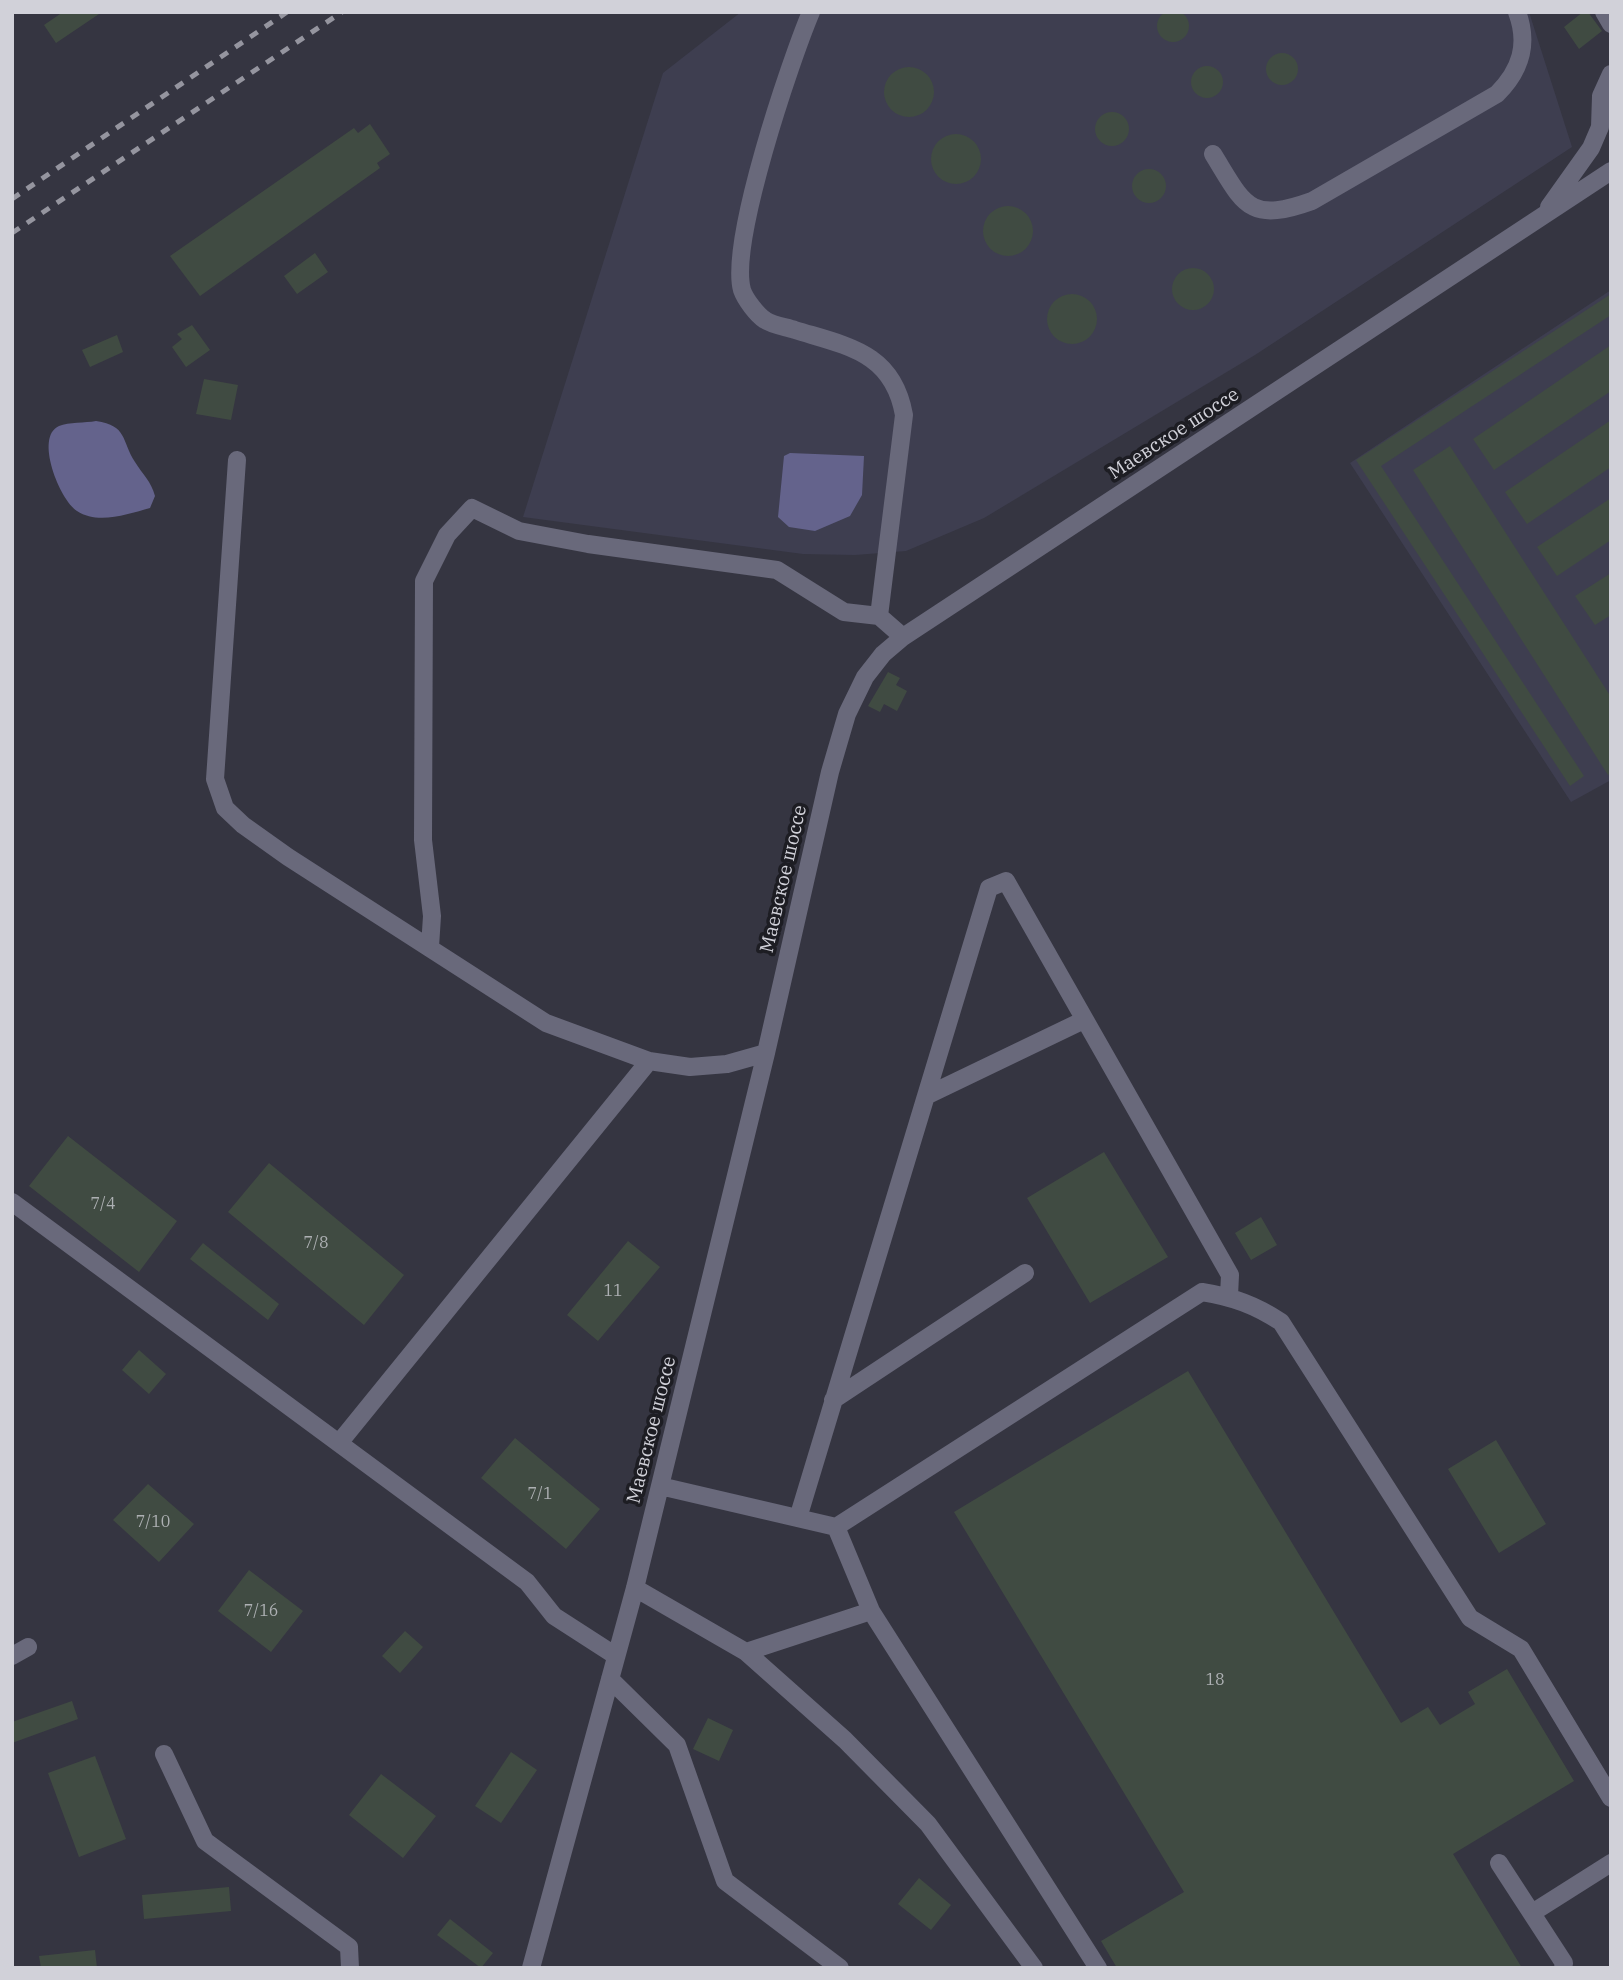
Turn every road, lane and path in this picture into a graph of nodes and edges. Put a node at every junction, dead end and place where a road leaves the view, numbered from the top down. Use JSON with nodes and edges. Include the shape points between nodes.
{"nodes":[{"id":1,"x":811,"y":12,"type":"edge"},
{"id":2,"x":1517,"y":12,"type":"edge"},
{"id":3,"x":1604,"y":12,"type":"edge"},
{"id":4,"x":1611,"y":24,"type":"edge"},
{"id":5,"x":1611,"y":74,"type":"edge"},
{"id":6,"x":1606,"y":131,"type":"edge"},
{"id":7,"x":1213,"y":154,"type":"dead end"},
{"id":8,"x":1611,"y":171,"type":"edge"},
{"id":9,"x":1541,"y":217,"type":"junction"},
{"id":10,"x":237,"y":460,"type":"dead end"},
{"id":11,"x":879,"y":616,"type":"junction"},
{"id":12,"x":903,"y":637,"type":"junction"},
{"id":13,"x":430,"y":947,"type":"junction"},
{"id":14,"x":1084,"y":1020,"type":"junction"},
{"id":15,"x":766,"y":1053,"type":"junction"},
{"id":16,"x":649,"y":1061,"type":"junction"},
{"id":17,"x":926,"y":1097,"type":"junction"},
{"id":18,"x":12,"y":1202,"type":"edge"},
{"id":19,"x":1025,"y":1273,"type":"dead end"},
{"id":20,"x":1228,"y":1296,"type":"junction"},
{"id":21,"x":833,"y":1401,"type":"junction"},
{"id":22,"x":340,"y":1443,"type":"junction"},
{"id":23,"x":660,"y":1486,"type":"junction"},
{"id":24,"x":798,"y":1518,"type":"junction"},
{"id":25,"x":836,"y":1527,"type":"junction"},
{"id":26,"x":635,"y":1588,"type":"junction"},
{"id":27,"x":871,"y":1611,"type":"junction"},
{"id":28,"x":28,"y":1647,"type":"dead end"},
{"id":29,"x":746,"y":1652,"type":"junction"},
{"id":30,"x":12,"y":1656,"type":"edge"},
{"id":31,"x":616,"y":1656,"type":"junction"},
{"id":32,"x":610,"y":1679,"type":"junction"},
{"id":33,"x":164,"y":1755,"type":"dead end"},
{"id":34,"x":1611,"y":1798,"type":"edge"},
{"id":35,"x":1499,"y":1863,"type":"dead end"},
{"id":36,"x":1611,"y":1863,"type":"edge"},
{"id":37,"x":1532,"y":1913,"type":"junction"},
{"id":38,"x":350,"y":1968,"type":"edge"},
{"id":39,"x":531,"y":1968,"type":"edge"},
{"id":40,"x":840,"y":1968,"type":"edge"},
{"id":41,"x":1034,"y":1968,"type":"edge"},
{"id":42,"x":1098,"y":1968,"type":"edge"},
{"id":43,"x":1563,"y":1968,"type":"edge"}],
"edges":[{"from":1,"to":11,"type":"street","via":[[754,192],[743,252],[742,292],[765,320],[870,357],[890,375],[901,395],[904,415]]},
{"from":2,"to":7,"type":"street","via":[[1524,42],[1521,59],[1511,80],[1497,94],[1312,201],[1283,212],[1255,209],[1242,202]]},
{"from":3,"to":4,"type":"street"},
{"from":5,"to":6,"type":"street","via":[[1601,96]]},
{"from":6,"to":9,"type":"street"},
{"from":8,"to":9,"type":"street","name":"Маевское шоссе"},
{"from":9,"to":12,"type":"street","name":"Маевское шоссе"},
{"from":10,"to":13,"type":"street","via":[[215,769],[225,808],[288,858]]},
{"from":11,"to":12,"type":"street"},
{"from":11,"to":13,"type":"street","via":[[844,612],[777,570],[519,531],[472,508],[447,535],[424,581],[423,840],[432,916]]},
{"from":12,"to":15,"type":"street","name":"Маевское шоссе","via":[[865,677],[847,714]]},
{"from":13,"to":16,"type":"street","via":[[547,1023]]},
{"from":14,"to":17,"type":"street"},
{"from":14,"to":17,"type":"street","via":[[1006,881],[989,888]]},
{"from":14,"to":20,"type":"street","via":[[1230,1275]]},
{"from":15,"to":16,"type":"street","via":[[727,1064],[690,1067]]},
{"from":15,"to":23,"type":"street","name":"Маевское шоссе"},
{"from":16,"to":22,"type":"street"},
{"from":17,"to":21,"type":"street"},
{"from":18,"to":22,"type":"street"},
{"from":19,"to":21,"type":"street"},
{"from":20,"to":25,"type":"street","via":[[1202,1292]]},
{"from":20,"to":34,"type":"street","via":[[1257,1306],[1280,1322],[1470,1618],[1521,1649]]},
{"from":21,"to":24,"type":"street"},
{"from":22,"to":31,"type":"street","via":[[527,1582],[554,1616]]},
{"from":23,"to":24,"type":"street"},
{"from":23,"to":26,"type":"street","name":"Маевское шоссе"},
{"from":24,"to":25,"type":"street"},
{"from":25,"to":27,"type":"street"},
{"from":26,"to":29,"type":"street"},
{"from":26,"to":31,"type":"street","name":"Маевское шоссе"},
{"from":27,"to":29,"type":"street"},
{"from":27,"to":42,"type":"street"},
{"from":28,"to":30,"type":"street"},
{"from":29,"to":41,"type":"street","via":[[845,1740],[928,1824]]},
{"from":31,"to":32,"type":"street","name":"Маевское шоссе"},
{"from":32,"to":39,"type":"street","name":"Маевское шоссе"},
{"from":32,"to":40,"type":"street","via":[[677,1745],[725,1881]]},
{"from":33,"to":38,"type":"street","via":[[205,1841],[349,1947]]},
{"from":35,"to":37,"type":"street"},
{"from":36,"to":37,"type":"street"},
{"from":37,"to":43,"type":"street"}]}
